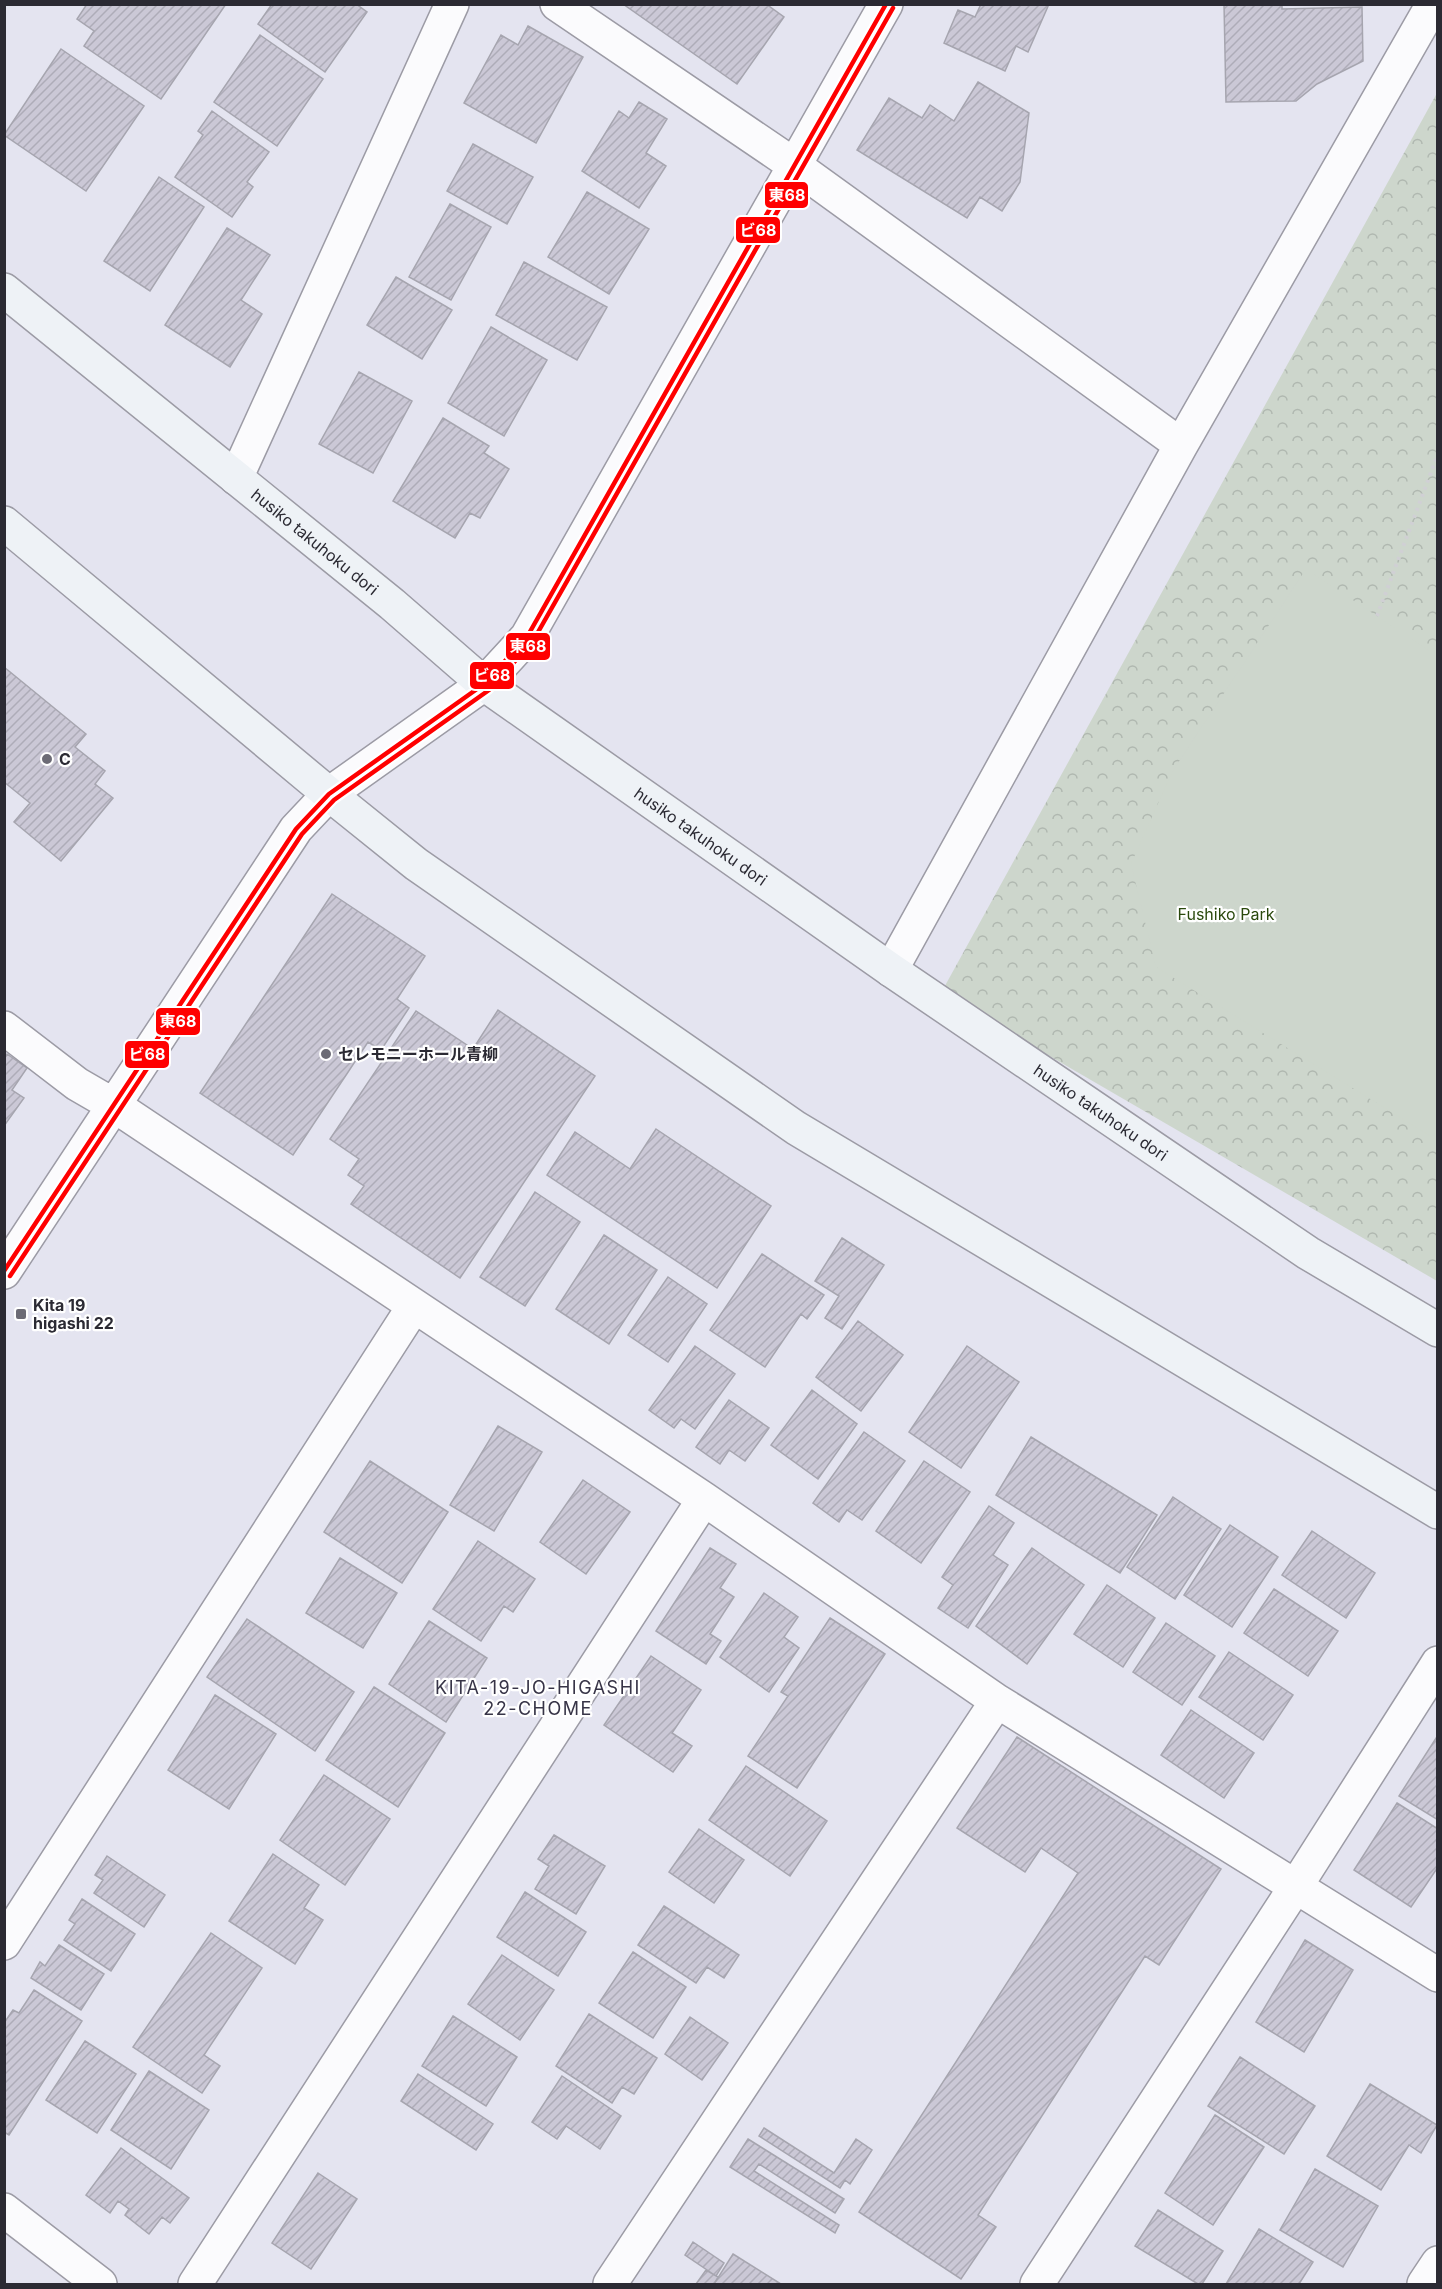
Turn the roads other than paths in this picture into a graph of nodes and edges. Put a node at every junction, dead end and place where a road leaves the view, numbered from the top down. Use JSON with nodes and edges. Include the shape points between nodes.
{"nodes":[{"id":1,"x":452,"y":4,"type":"edge"},
{"id":2,"x":556,"y":4,"type":"edge"},
{"id":3,"x":886,"y":4,"type":"edge"},
{"id":4,"x":1433,"y":4,"type":"edge"},
{"id":5,"x":794,"y":165,"type":"junction"},
{"id":6,"x":4,"y":290,"type":"edge"},
{"id":7,"x":1181,"y":445,"type":"junction"},
{"id":8,"x":236,"y":478,"type":"junction"},
{"id":9,"x":4,"y":523,"type":"edge"},
{"id":10,"x":484,"y":684,"type":"junction"},
{"id":11,"x":329,"y":794,"type":"junction"},
{"id":12,"x":891,"y":970,"type":"junction"},
{"id":13,"x":4,"y":1028,"type":"edge"},
{"id":14,"x":114,"y":1106,"type":"junction"},
{"id":15,"x":4,"y":1272,"type":"edge"},
{"id":16,"x":414,"y":1306,"type":"junction"},
{"id":17,"x":1437,"y":1330,"type":"edge"},
{"id":18,"x":704,"y":1499,"type":"junction"},
{"id":19,"x":1437,"y":1512,"type":"edge"},
{"id":20,"x":1437,"y":1663,"type":"edge"},
{"id":21,"x":997,"y":1701,"type":"junction"},
{"id":22,"x":1296,"y":1886,"type":"junction"},
{"id":23,"x":4,"y":1943,"type":"edge"},
{"id":24,"x":1437,"y":1975,"type":"edge"},
{"id":25,"x":4,"y":2210,"type":"edge"},
{"id":26,"x":1437,"y":2263,"type":"edge"},
{"id":27,"x":100,"y":2284,"type":"edge"},
{"id":28,"x":195,"y":2284,"type":"edge"},
{"id":29,"x":610,"y":2284,"type":"edge"},
{"id":30,"x":1037,"y":2284,"type":"edge"},
{"id":31,"x":1424,"y":2284,"type":"edge"}],
"edges":[{"from":1,"to":8,"type":"street"},
{"from":2,"to":5,"type":"street"},
{"from":3,"to":5,"type":"street"},
{"from":4,"to":7,"type":"street"},
{"from":5,"to":7,"type":"street"},
{"from":5,"to":10,"type":"street","via":[[527,637]]},
{"from":6,"to":8,"type":"street","name":"husiko takuhoku dori"},
{"from":7,"to":12,"type":"street"},
{"from":8,"to":10,"type":"street","name":"husiko takuhoku dori"},
{"from":9,"to":11,"type":"street"},
{"from":10,"to":11,"type":"street"},
{"from":10,"to":12,"type":"street","name":"husiko takuhoku dori"},
{"from":11,"to":14,"type":"street","via":[[296,828]]},
{"from":11,"to":19,"type":"street","via":[[416,864],[796,1128]]},
{"from":12,"to":17,"type":"street","name":"husiko takuhoku dori","via":[[1308,1253]]},
{"from":13,"to":14,"type":"street","via":[[77,1084]]},
{"from":14,"to":15,"type":"street"},
{"from":14,"to":16,"type":"street"},
{"from":16,"to":18,"type":"street"},
{"from":16,"to":23,"type":"street"},
{"from":18,"to":21,"type":"street"},
{"from":18,"to":28,"type":"street"},
{"from":20,"to":22,"type":"street"},
{"from":21,"to":22,"type":"street"},
{"from":21,"to":29,"type":"street"},
{"from":22,"to":24,"type":"street"},
{"from":22,"to":30,"type":"street"},
{"from":25,"to":27,"type":"street"},
{"from":26,"to":31,"type":"street"}]}
